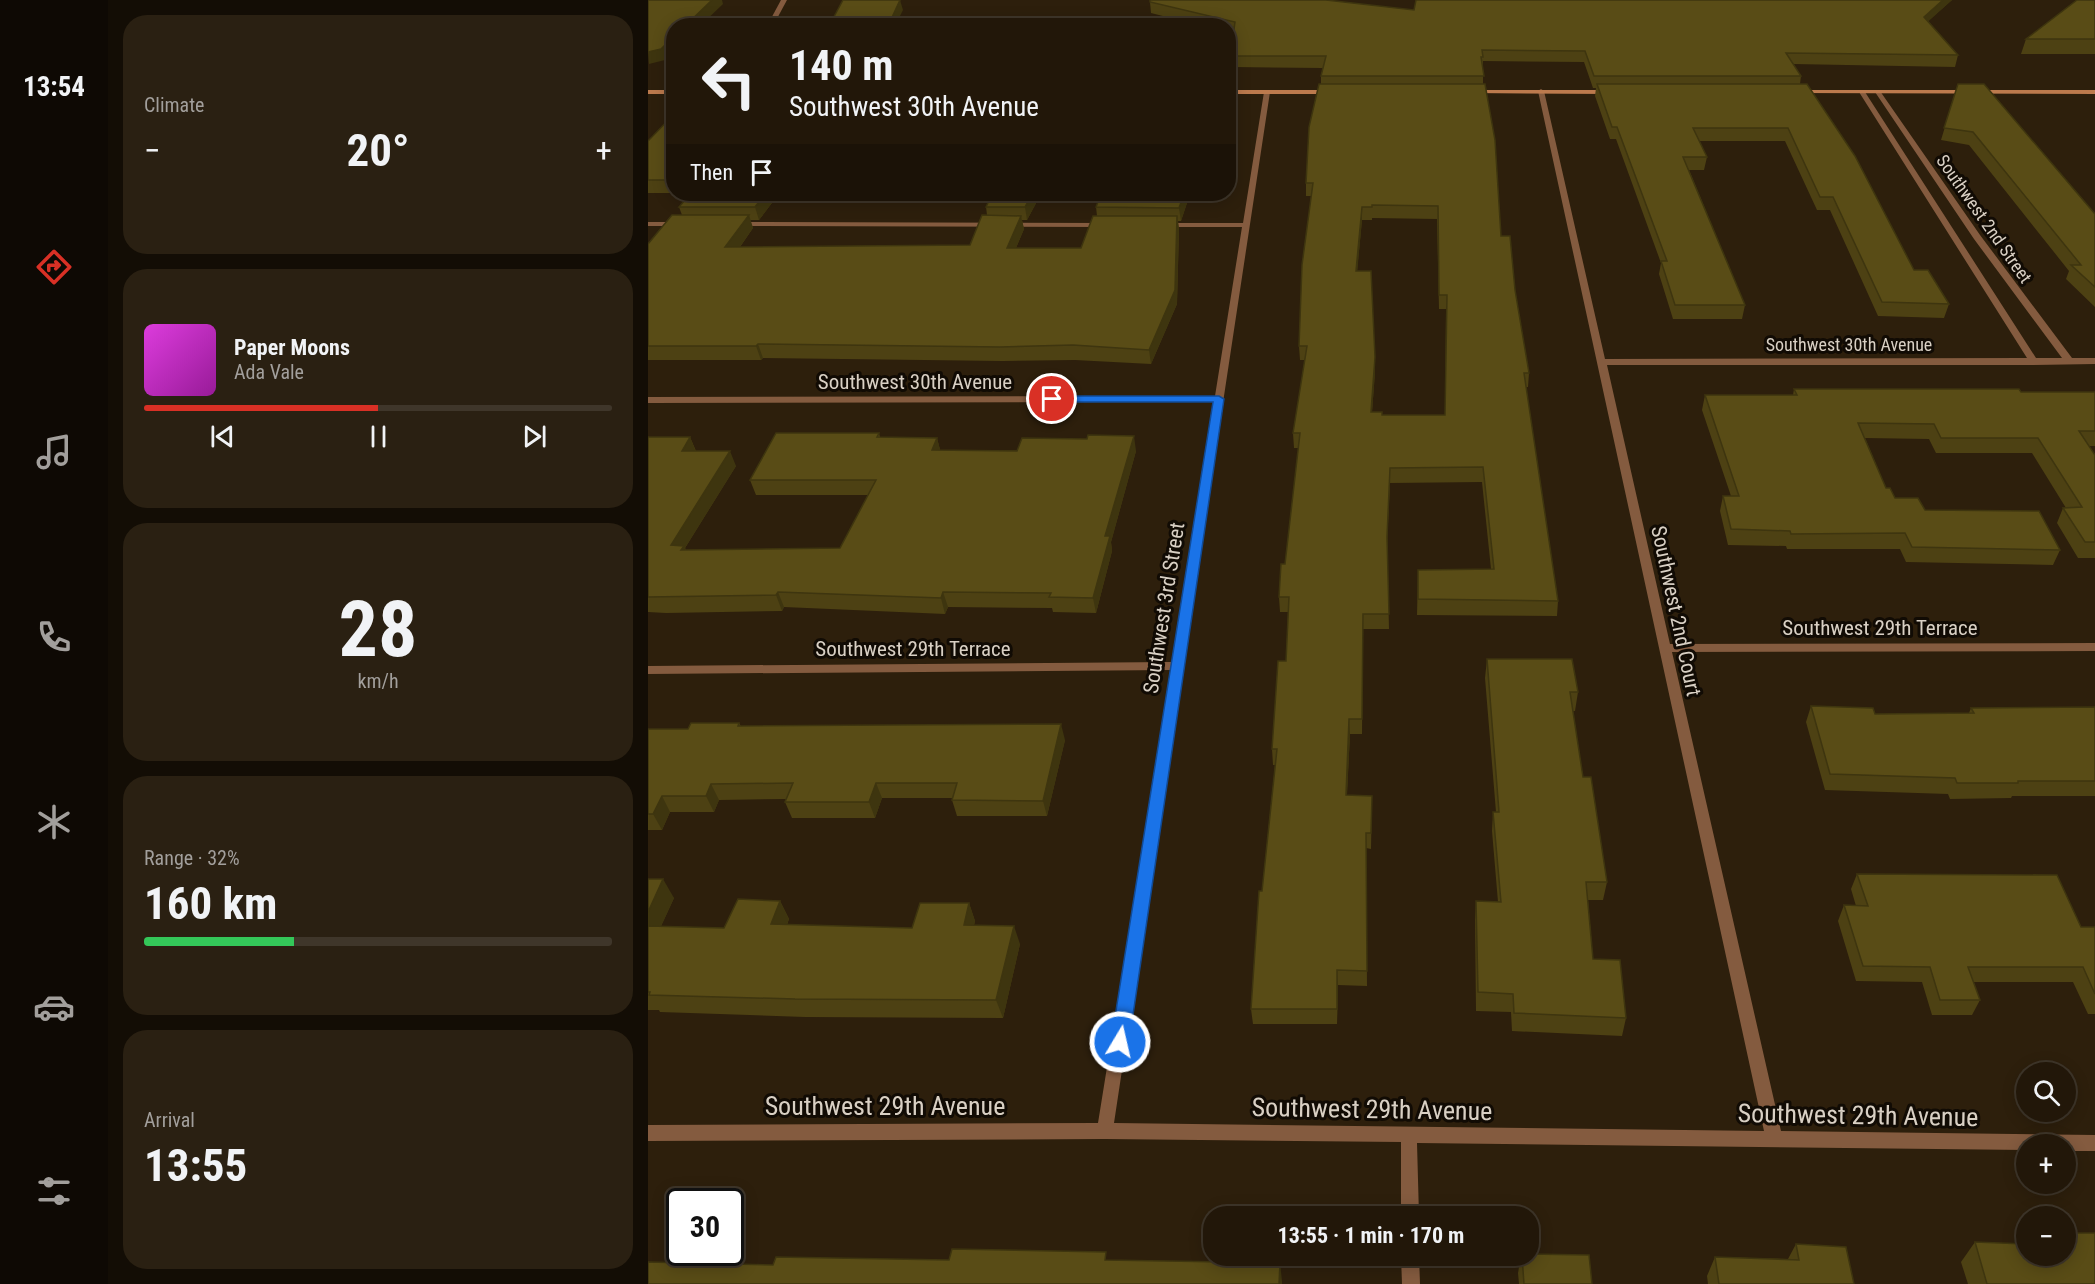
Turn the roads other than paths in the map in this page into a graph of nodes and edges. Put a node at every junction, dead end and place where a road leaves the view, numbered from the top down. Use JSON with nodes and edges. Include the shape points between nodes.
{"nodes":[{"id":1,"x":784,"y":0,"type":"edge"},
{"id":2,"x":774,"y":18,"type":"edge"},
{"id":3,"x":648,"y":92,"type":"edge"},
{"id":4,"x":666,"y":92,"type":"edge"},
{"id":5,"x":1236,"y":92,"type":"edge"},
{"id":6,"x":1267,"y":92,"type":"junction"},
{"id":7,"x":1338,"y":92,"type":"edge"},
{"id":8,"x":1458,"y":92,"type":"edge"},
{"id":9,"x":1542,"y":92,"type":"junction"},
{"id":10,"x":1624,"y":92,"type":"edge"},
{"id":11,"x":1791,"y":92,"type":"edge"},
{"id":12,"x":1862,"y":92,"type":"junction"},
{"id":13,"x":1878,"y":92,"type":"junction"},
{"id":14,"x":2095,"y":92,"type":"edge"},
{"id":15,"x":648,"y":224,"type":"edge"},
{"id":16,"x":696,"y":224,"type":"edge"},
{"id":17,"x":731,"y":224,"type":"edge"},
{"id":18,"x":1112,"y":225,"type":"edge"},
{"id":19,"x":1147,"y":225,"type":"edge"},
{"id":20,"x":1246,"y":225,"type":"junction"},
{"id":21,"x":2069,"y":361,"type":"junction"},
{"id":22,"x":2095,"y":361,"type":"edge"},
{"id":23,"x":1603,"y":362,"type":"junction"},
{"id":24,"x":2034,"y":362,"type":"junction"},
{"id":25,"x":1219,"y":399,"type":"junction"},
{"id":26,"x":648,"y":400,"type":"edge"},
{"id":27,"x":2095,"y":647,"type":"edge"},
{"id":28,"x":1664,"y":648,"type":"junction"},
{"id":29,"x":1177,"y":666,"type":"junction"},
{"id":30,"x":648,"y":670,"type":"edge"},
{"id":31,"x":1105,"y":1131,"type":"junction"},
{"id":32,"x":648,"y":1133,"type":"edge"},
{"id":33,"x":1409,"y":1135,"type":"junction"},
{"id":34,"x":1774,"y":1139,"type":"junction"},
{"id":35,"x":2095,"y":1143,"type":"edge"},
{"id":36,"x":1410,"y":1206,"type":"edge"},
{"id":37,"x":1410,"y":1266,"type":"edge"},
{"id":38,"x":1411,"y":1284,"type":"edge"}],
"edges":[{"from":1,"to":2,"type":"street"},
{"from":3,"to":4,"type":"main road"},
{"from":5,"to":6,"type":"main road"},
{"from":6,"to":7,"type":"main road"},
{"from":6,"to":20,"type":"street","name":"Southwest 3rd Street"},
{"from":8,"to":9,"type":"main road"},
{"from":9,"to":10,"type":"main road"},
{"from":9,"to":23,"type":"street","name":"Southwest 2nd Court"},
{"from":11,"to":12,"type":"main road"},
{"from":12,"to":13,"type":"main road"},
{"from":12,"to":24,"type":"street","name":"Southwest 2nd Street"},
{"from":13,"to":14,"type":"main road"},
{"from":13,"to":21,"type":"street","name":"Southwest 2nd Street","via":[[1977,237]]},
{"from":15,"to":16,"type":"street"},
{"from":17,"to":18,"type":"street"},
{"from":19,"to":20,"type":"street"},
{"from":20,"to":25,"type":"street","name":"Southwest 3rd Street"},
{"from":21,"to":22,"type":"street","name":"Southwest 30th Avenue"},
{"from":21,"to":24,"type":"street","name":"Southwest 30th Avenue"},
{"from":23,"to":24,"type":"street","name":"Southwest 30th Avenue"},
{"from":23,"to":28,"type":"street","name":"Southwest 2nd Court"},
{"from":25,"to":26,"type":"street","name":"Southwest 30th Avenue"},
{"from":25,"to":29,"type":"street","name":"Southwest 3rd Street"},
{"from":27,"to":28,"type":"street","name":"Southwest 29th Terrace"},
{"from":28,"to":34,"type":"street","name":"Southwest 2nd Court"},
{"from":29,"to":30,"type":"street","name":"Southwest 29th Terrace"},
{"from":29,"to":31,"type":"street","name":"Southwest 3rd Street"},
{"from":31,"to":32,"type":"street","name":"Southwest 29th Avenue"},
{"from":31,"to":33,"type":"street","name":"Southwest 29th Avenue"},
{"from":33,"to":34,"type":"street","name":"Southwest 29th Avenue"},
{"from":33,"to":36,"type":"street"},
{"from":34,"to":35,"type":"street","name":"Southwest 29th Avenue"},
{"from":37,"to":38,"type":"street"}]}
